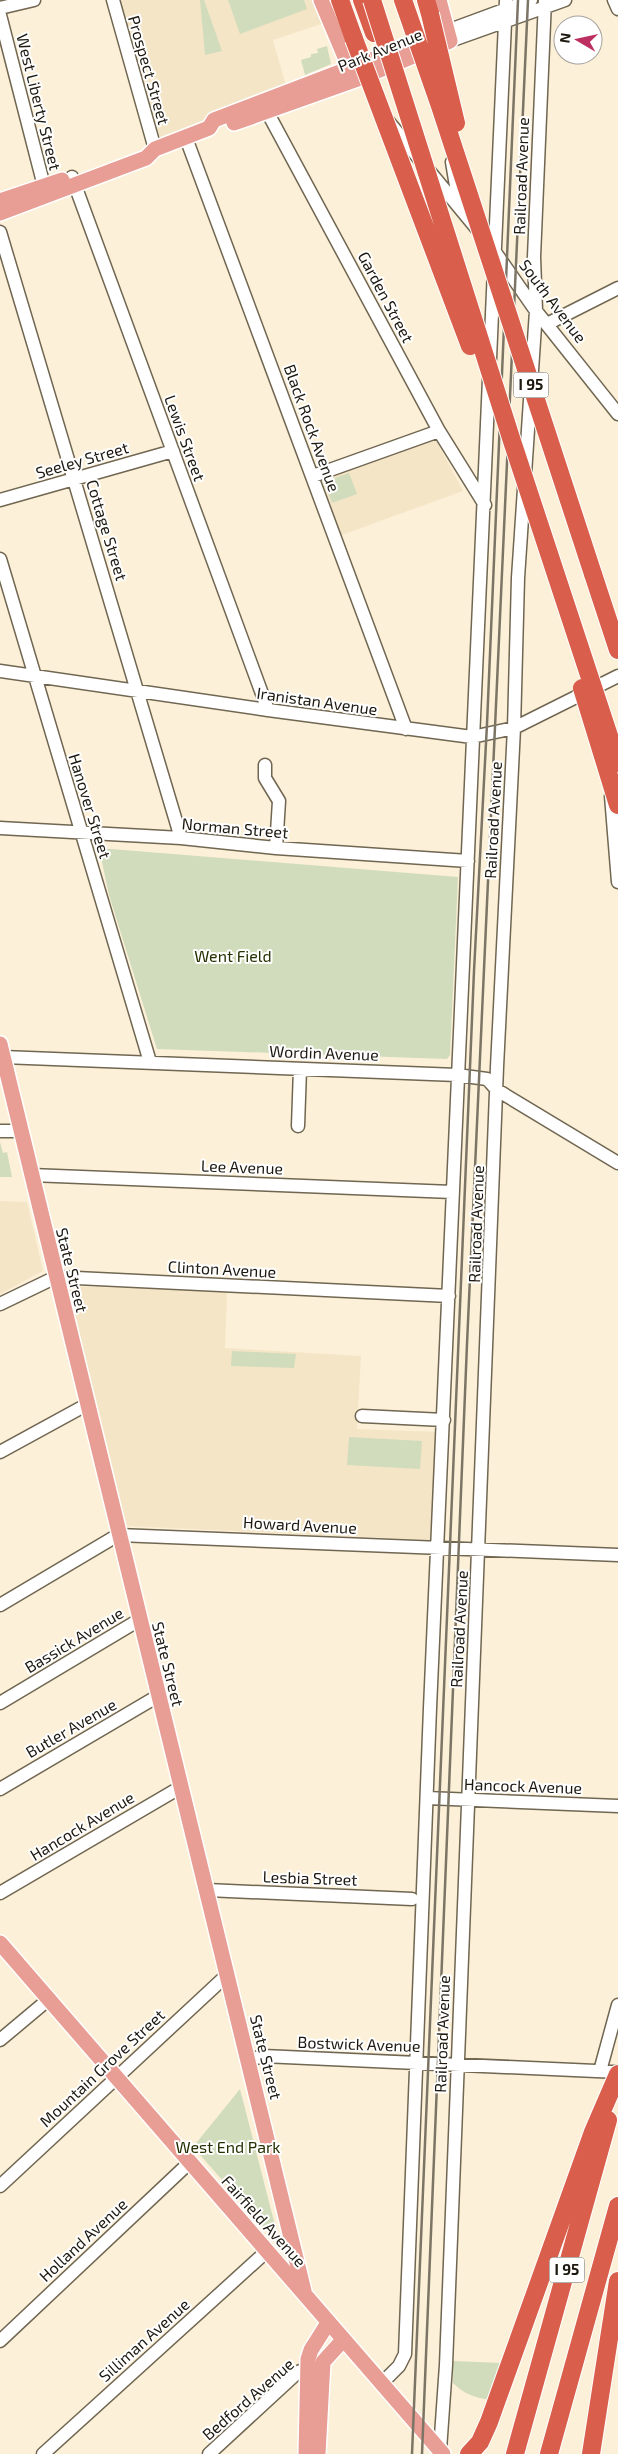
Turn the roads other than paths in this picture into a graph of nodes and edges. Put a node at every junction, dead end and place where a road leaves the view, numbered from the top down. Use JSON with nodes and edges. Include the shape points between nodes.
{"nodes":[{"id":1,"x":34,"y":0,"type":"edge"},
{"id":2,"x":113,"y":0,"type":"edge"},
{"id":3,"x":322,"y":0,"type":"edge"},
{"id":4,"x":340,"y":0,"type":"edge"},
{"id":5,"x":362,"y":0,"type":"edge"},
{"id":6,"x":372,"y":0,"type":"edge"},
{"id":7,"x":403,"y":0,"type":"edge"},
{"id":8,"x":411,"y":0,"type":"edge"},
{"id":9,"x":531,"y":0,"type":"edge"},
{"id":10,"x":565,"y":0,"type":"edge"},
{"id":11,"x":614,"y":0,"type":"edge"},
{"id":12,"x":544,"y":4,"type":"edge"},
{"id":13,"x":0,"y":8,"type":"edge"},
{"id":14,"x":428,"y":8,"type":"edge"},
{"id":15,"x":618,"y":9,"type":"edge"},
{"id":16,"x":506,"y":11,"type":"edge"},
{"id":17,"x":0,"y":15,"type":"edge"},
{"id":18,"x":444,"y":39,"type":"junction"},
{"id":19,"x":351,"y":74,"type":"junction"},
{"id":20,"x":440,"y":106,"type":"junction"},
{"id":21,"x":264,"y":107,"type":"junction"},
{"id":22,"x":186,"y":138,"type":"junction"},
{"id":23,"x":154,"y":149,"type":"junction"},
{"id":24,"x":427,"y":180,"type":"junction"},
{"id":25,"x":73,"y":181,"type":"junction"},
{"id":26,"x":45,"y":191,"type":"junction"},
{"id":27,"x":0,"y":201,"type":"edge"},
{"id":28,"x":465,"y":203,"type":"junction"},
{"id":29,"x":0,"y":213,"type":"edge"},
{"id":30,"x":0,"y":232,"type":"edge"},
{"id":31,"x":494,"y":250,"type":"junction"},
{"id":32,"x":618,"y":288,"type":"edge"},
{"id":33,"x":536,"y":311,"type":"junction"},
{"id":34,"x":548,"y":324,"type":"junction"},
{"id":35,"x":618,"y":414,"type":"edge"},
{"id":36,"x":439,"y":431,"type":"junction"},
{"id":37,"x":511,"y":438,"type":"junction"},
{"id":38,"x":172,"y":451,"type":"junction"},
{"id":39,"x":313,"y":476,"type":"junction"},
{"id":40,"x":74,"y":479,"type":"junction"},
{"id":41,"x":0,"y":500,"type":"edge"},
{"id":42,"x":485,"y":505,"type":"junction"},
{"id":43,"x":542,"y":530,"type":"junction"},
{"id":44,"x":0,"y":559,"type":"edge"},
{"id":45,"x":593,"y":574,"type":"junction"},
{"id":46,"x":618,"y":638,"type":"edge"},
{"id":47,"x":618,"y":650,"type":"edge"},
{"id":48,"x":0,"y":671,"type":"edge"},
{"id":49,"x":33,"y":676,"type":"junction"},
{"id":50,"x":618,"y":676,"type":"edge"},
{"id":51,"x":138,"y":690,"type":"junction"},
{"id":52,"x":581,"y":695,"type":"junction"},
{"id":53,"x":268,"y":710,"type":"junction"},
{"id":54,"x":514,"y":728,"type":"junction"},
{"id":55,"x":406,"y":730,"type":"junction"},
{"id":56,"x":472,"y":737,"type":"junction"},
{"id":57,"x":618,"y":763,"type":"edge"},
{"id":58,"x":266,"y":765,"type":"dead end"},
{"id":59,"x":618,"y":805,"type":"edge"},
{"id":60,"x":0,"y":828,"type":"edge"},
{"id":61,"x":82,"y":834,"type":"junction"},
{"id":62,"x":181,"y":838,"type":"junction"},
{"id":63,"x":276,"y":848,"type":"junction"},
{"id":64,"x":468,"y":861,"type":"junction"},
{"id":65,"x":618,"y":882,"type":"edge"},
{"id":66,"x":2,"y":1051,"type":"edge"},
{"id":67,"x":150,"y":1062,"type":"junction"},
{"id":68,"x":300,"y":1068,"type":"junction"},
{"id":69,"x":457,"y":1075,"type":"junction"},
{"id":70,"x":497,"y":1090,"type":"junction"},
{"id":71,"x":298,"y":1126,"type":"dead end"},
{"id":72,"x":0,"y":1131,"type":"edge"},
{"id":73,"x":20,"y":1131,"type":"junction"},
{"id":74,"x":618,"y":1163,"type":"edge"},
{"id":75,"x":31,"y":1175,"type":"junction"},
{"id":76,"x":452,"y":1192,"type":"junction"},
{"id":77,"x":56,"y":1277,"type":"junction"},
{"id":78,"x":449,"y":1296,"type":"junction"},
{"id":79,"x":0,"y":1304,"type":"edge"},
{"id":80,"x":86,"y":1405,"type":"junction"},
{"id":81,"x":362,"y":1416,"type":"dead end"},
{"id":82,"x":444,"y":1420,"type":"junction"},
{"id":83,"x":0,"y":1452,"type":"edge"},
{"id":84,"x":118,"y":1534,"type":"junction"},
{"id":85,"x":438,"y":1547,"type":"junction"},
{"id":86,"x":478,"y":1549,"type":"junction"},
{"id":87,"x":618,"y":1555,"type":"edge"},
{"id":88,"x":0,"y":1605,"type":"edge"},
{"id":89,"x":139,"y":1620,"type":"junction"},
{"id":90,"x":158,"y":1696,"type":"junction"},
{"id":91,"x":0,"y":1703,"type":"edge"},
{"id":92,"x":181,"y":1787,"type":"junction"},
{"id":93,"x":0,"y":1789,"type":"edge"},
{"id":94,"x":427,"y":1798,"type":"junction"},
{"id":95,"x":467,"y":1800,"type":"junction"},
{"id":96,"x":618,"y":1806,"type":"edge"},
{"id":97,"x":207,"y":1890,"type":"junction"},
{"id":98,"x":0,"y":1894,"type":"edge"},
{"id":99,"x":412,"y":1899,"type":"dead end"},
{"id":100,"x":0,"y":1943,"type":"edge"},
{"id":101,"x":227,"y":1975,"type":"junction"},
{"id":102,"x":49,"y":1999,"type":"junction"},
{"id":103,"x":618,"y":2005,"type":"edge"},
{"id":104,"x":0,"y":2040,"type":"edge"},
{"id":105,"x":248,"y":2060,"type":"junction"},
{"id":106,"x":417,"y":2062,"type":"junction"},
{"id":107,"x":456,"y":2065,"type":"junction"},
{"id":108,"x":600,"y":2071,"type":"junction"},
{"id":109,"x":115,"y":2078,"type":"junction"},
{"id":110,"x":617,"y":2079,"type":"edge"},
{"id":111,"x":189,"y":2162,"type":"junction"},
{"id":112,"x":0,"y":2186,"type":"edge"},
{"id":113,"x":618,"y":2206,"type":"edge"},
{"id":114,"x":294,"y":2249,"type":"junction"},
{"id":115,"x":271,"y":2254,"type":"junction"},
{"id":116,"x":618,"y":2281,"type":"edge"},
{"id":117,"x":304,"y":2291,"type":"junction"},
{"id":118,"x":328,"y":2323,"type":"junction"},
{"id":119,"x":343,"y":2340,"type":"junction"},
{"id":120,"x":0,"y":2341,"type":"edge"},
{"id":121,"x":308,"y":2368,"type":"junction"},
{"id":122,"x":382,"y":2383,"type":"junction"},
{"id":123,"x":312,"y":2447,"type":"edge"},
{"id":124,"x":442,"y":2452,"type":"edge"},
{"id":125,"x":43,"y":2454,"type":"edge"},
{"id":126,"x":209,"y":2454,"type":"edge"},
{"id":127,"x":469,"y":2454,"type":"edge"},
{"id":128,"x":515,"y":2454,"type":"edge"},
{"id":129,"x":549,"y":2454,"type":"edge"},
{"id":130,"x":591,"y":2454,"type":"edge"}],
"edges":[{"from":1,"to":13,"type":"street"},
{"from":2,"to":23,"type":"street","name":"Prospect Street"},
{"from":3,"to":19,"type":"main road","name":"South Avenue"},
{"from":4,"to":37,"type":"highway","bridge":true,"via":[[467,341]]},
{"from":5,"to":24,"type":"highway","bridge":true},
{"from":6,"to":24,"type":"highway","number":"I 95","bridge":true},
{"from":7,"to":20,"type":"highway","number":"I 95","bridge":true},
{"from":8,"to":14,"type":"highway"},
{"from":9,"to":16,"type":"street","name":"Park Avenue"},
{"from":10,"to":12,"type":"street","name":"Park Avenue"},
{"from":11,"to":15,"type":"street"},
{"from":12,"to":16,"type":"street","name":"Park Avenue"},
{"from":12,"to":33,"type":"street","name":"Railroad Avenue","via":[[534,257]]},
{"from":14,"to":18,"type":"main road"},
{"from":14,"to":20,"type":"highway","bridge":true},
{"from":14,"to":28,"type":"highway","bridge":true,"via":[[452,104]]},
{"from":16,"to":18,"type":"street","name":"Park Avenue"},
{"from":16,"to":31,"type":"street","name":"Railroad Avenue"},
{"from":17,"to":26,"type":"street","name":"West Liberty Street"},
{"from":18,"to":19,"type":"main road","name":"Park Avenue"},
{"from":18,"to":28,"type":"street","name":"South Avenue","via":[[456,190]]},
{"from":19,"to":21,"type":"main road","name":"Park Avenue"},
{"from":19,"to":28,"type":"street","name":"South Avenue"},
{"from":20,"to":28,"type":"highway","number":"I 95","bridge":true},
{"from":21,"to":22,"type":"main road","name":"Park Avenue","via":[[214,120],[209,128]]},
{"from":21,"to":36,"type":"street","name":"Garden Street"},
{"from":22,"to":23,"type":"main road","name":"Park Avenue"},
{"from":22,"to":39,"type":"street","name":"Black Rock Avenue"},
{"from":23,"to":25,"type":"main road","name":"Park Avenue","via":[[146,158]]},
{"from":24,"to":37,"type":"highway","number":"I 95","bridge":true},
{"from":25,"to":26,"type":"main road","name":"Park Avenue"},
{"from":25,"to":38,"type":"street","name":"Lewis Street"},
{"from":26,"to":27,"type":"main road","name":"Park Avenue"},
{"from":26,"to":29,"type":"main road","name":"Park Avenue"},
{"from":28,"to":31,"type":"street","name":"South Avenue"},
{"from":28,"to":45,"type":"highway","number":"I 95","bridge":true},
{"from":30,"to":40,"type":"street","name":"Cottage Street"},
{"from":31,"to":33,"type":"street","name":"South Avenue"},
{"from":31,"to":42,"type":"street","name":"Railroad Avenue"},
{"from":32,"to":34,"type":"street"},
{"from":33,"to":34,"type":"street","name":"South Avenue"},
{"from":33,"to":54,"type":"street","name":"Railroad Avenue","via":[[518,578]]},
{"from":34,"to":35,"type":"street","name":"South Avenue"},
{"from":36,"to":39,"type":"street"},
{"from":36,"to":42,"type":"street","name":"Garden Street"},
{"from":37,"to":43,"type":"highway","number":"I 95","bridge":true},
{"from":38,"to":40,"type":"street","name":"Seeley Street"},
{"from":38,"to":53,"type":"street","name":"Lewis Street"},
{"from":39,"to":55,"type":"street","name":"Black Rock Avenue"},
{"from":40,"to":41,"type":"street","name":"Seeley Street"},
{"from":40,"to":51,"type":"street","name":"Cottage Street"},
{"from":42,"to":56,"type":"street","name":"Railroad Avenue"},
{"from":43,"to":57,"type":"highway","number":"I 95","bridge":true},
{"from":43,"to":59,"type":"highway","bridge":true,"via":[[584,698]]},
{"from":44,"to":49,"type":"street","name":"Hanover Street"},
{"from":45,"to":46,"type":"highway"},
{"from":45,"to":47,"type":"highway","number":"I 95"},
{"from":48,"to":49,"type":"street","name":"Iranistan Avenue"},
{"from":49,"to":51,"type":"street","name":"Iranistan Avenue"},
{"from":49,"to":61,"type":"street","name":"Hanover Street"},
{"from":50,"to":52,"type":"street","name":"Iranistan Avenue"},
{"from":51,"to":53,"type":"street","name":"Iranistan Avenue"},
{"from":51,"to":62,"type":"street","name":"Cottage Street"},
{"from":52,"to":54,"type":"street","name":"Iranistan Avenue"},
{"from":52,"to":65,"type":"street","via":[[611,799]]},
{"from":53,"to":55,"type":"street","name":"Iranistan Avenue"},
{"from":54,"to":56,"type":"street","name":"Iranistan Avenue"},
{"from":54,"to":70,"type":"street","name":"Railroad Avenue"},
{"from":55,"to":56,"type":"street","name":"Iranistan Avenue"},
{"from":56,"to":64,"type":"street","name":"Railroad Avenue"},
{"from":58,"to":63,"type":"street","via":[[266,778],[279,801]]},
{"from":60,"to":61,"type":"street","name":"Norman Street"},
{"from":61,"to":62,"type":"street","name":"Norman Street"},
{"from":61,"to":67,"type":"street","name":"Hanover Street"},
{"from":62,"to":63,"type":"street","name":"Norman Street"},
{"from":63,"to":64,"type":"street","name":"Norman Street"},
{"from":64,"to":69,"type":"street","name":"Railroad Avenue"},
{"from":66,"to":67,"type":"street","name":"Wordin Avenue"},
{"from":66,"to":73,"type":"main road","name":"State Street"},
{"from":67,"to":68,"type":"street","name":"Wordin Avenue"},
{"from":68,"to":69,"type":"street","name":"Wordin Avenue"},
{"from":68,"to":71,"type":"street"},
{"from":69,"to":70,"type":"street","name":"Wordin Avenue","via":[[488,1079]]},
{"from":69,"to":76,"type":"street","name":"Railroad Avenue"},
{"from":70,"to":74,"type":"street","name":"Wordin Avenue"},
{"from":70,"to":86,"type":"street","name":"Railroad Avenue"},
{"from":72,"to":73,"type":"street"},
{"from":73,"to":75,"type":"main road","name":"State Street"},
{"from":75,"to":76,"type":"street","name":"Lee Avenue"},
{"from":75,"to":77,"type":"main road","name":"State Street"},
{"from":76,"to":78,"type":"street","name":"Railroad Avenue"},
{"from":77,"to":78,"type":"street","name":"Clinton Avenue"},
{"from":77,"to":79,"type":"street","name":"Clinton Avenue"},
{"from":77,"to":80,"type":"main road","name":"State Street"},
{"from":78,"to":82,"type":"street","name":"Railroad Avenue"},
{"from":80,"to":83,"type":"street"},
{"from":80,"to":84,"type":"main road","name":"State Street"},
{"from":81,"to":82,"type":"street"},
{"from":82,"to":85,"type":"street","name":"Railroad Avenue"},
{"from":84,"to":85,"type":"street","name":"Howard Avenue"},
{"from":84,"to":88,"type":"street"},
{"from":84,"to":89,"type":"main road","name":"State Street"},
{"from":85,"to":86,"type":"street","name":"Howard Avenue"},
{"from":85,"to":94,"type":"street","name":"Railroad Avenue"},
{"from":86,"to":87,"type":"street","name":"Howard Avenue"},
{"from":86,"to":95,"type":"street","name":"Railroad Avenue"},
{"from":89,"to":90,"type":"main road","name":"State Street"},
{"from":89,"to":91,"type":"street","name":"Bassick Avenue"},
{"from":90,"to":92,"type":"main road","name":"State Street"},
{"from":90,"to":93,"type":"street","name":"Butler Avenue"},
{"from":92,"to":97,"type":"main road","name":"State Street"},
{"from":92,"to":98,"type":"street","name":"Hancock Avenue"},
{"from":94,"to":95,"type":"street","name":"Hancock Avenue"},
{"from":94,"to":106,"type":"street","name":"Railroad Avenue"},
{"from":95,"to":96,"type":"street","name":"Hancock Avenue"},
{"from":95,"to":107,"type":"street","name":"Railroad Avenue"},
{"from":97,"to":99,"type":"street","name":"Lesbia Street"},
{"from":97,"to":101,"type":"main road","name":"State Street"},
{"from":100,"to":102,"type":"main road","name":"Fairfield Avenue"},
{"from":101,"to":105,"type":"main road","name":"State Street"},
{"from":101,"to":109,"type":"street","name":"Mountain Grove Street"},
{"from":102,"to":104,"type":"street"},
{"from":102,"to":109,"type":"main road","name":"Fairfield Avenue"},
{"from":103,"to":108,"type":"street"},
{"from":105,"to":106,"type":"street","name":"Bostwick Avenue","via":[[263,2056]]},
{"from":105,"to":114,"type":"main road","name":"State Street"},
{"from":106,"to":107,"type":"street","name":"Bostwick Avenue"},
{"from":106,"to":122,"type":"street","name":"Railroad Avenue","via":[[405,2354],[399,2366]]},
{"from":107,"to":108,"type":"street","name":"Bostwick Avenue"},
{"from":107,"to":124,"type":"street","name":"Railroad Avenue"},
{"from":108,"to":110,"type":"street","name":"Bostwick Avenue"},
{"from":109,"to":111,"type":"main road","name":"Fairfield Avenue"},
{"from":109,"to":112,"type":"street","name":"Mountain Grove Street"},
{"from":110,"to":127,"type":"highway","via":[[593,2132],[487,2428]]},
{"from":110,"to":128,"type":"highway","number":"I 95"},
{"from":111,"to":115,"type":"main road","name":"Fairfield Avenue"},
{"from":111,"to":120,"type":"street","name":"Holland Avenue"},
{"from":113,"to":129,"type":"highway","number":"I 95"},
{"from":114,"to":115,"type":"main road","via":[[286,2257]]},
{"from":114,"to":117,"type":"main road","name":"State Street"},
{"from":115,"to":117,"type":"main road","name":"Fairfield Avenue"},
{"from":115,"to":125,"type":"street","name":"Silliman Avenue"},
{"from":116,"to":130,"type":"highway"},
{"from":117,"to":118,"type":"main road","name":"Fairfield Avenue"},
{"from":118,"to":119,"type":"main road","name":"Fairfield Avenue"},
{"from":118,"to":121,"type":"main road","via":[[311,2350]]},
{"from":119,"to":122,"type":"main road","name":"Fairfield Avenue"},
{"from":119,"to":123,"type":"main road","via":[[323,2362]]},
{"from":121,"to":123,"type":"main road"},
{"from":121,"to":126,"type":"street","name":"Bedford Avenue","via":[[298,2372]]},
{"from":122,"to":124,"type":"main road","name":"Fairfield Avenue"}]}
